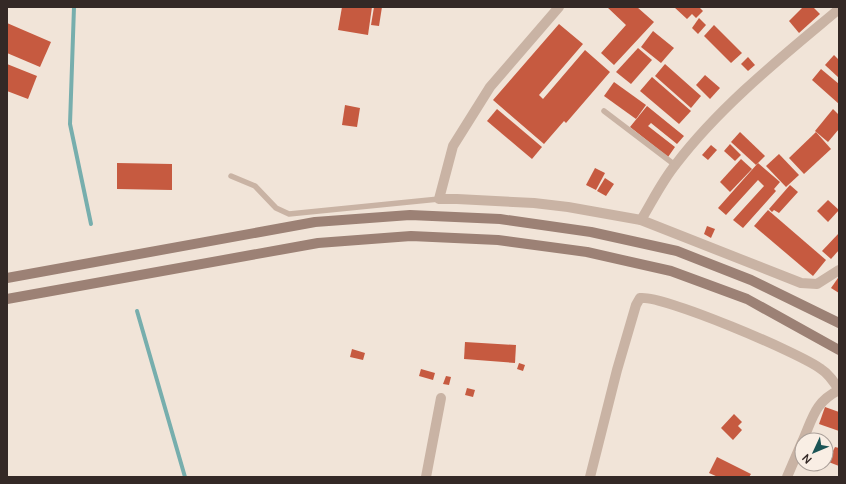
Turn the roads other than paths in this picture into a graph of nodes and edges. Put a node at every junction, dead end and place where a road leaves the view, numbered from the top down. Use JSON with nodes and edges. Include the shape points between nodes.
{"nodes":[{"id":1,"x":559,"y":7,"type":"edge"},
{"id":2,"x":839,"y":9,"type":"edge"},
{"id":3,"x":604,"y":111,"type":"dead end"},
{"id":4,"x":675,"y":165,"type":"junction"},
{"id":5,"x":231,"y":176,"type":"dead end"},
{"id":6,"x":439,"y":199,"type":"junction"},
{"id":7,"x":641,"y":220,"type":"junction"},
{"id":8,"x":839,"y":270,"type":"edge"},
{"id":9,"x":7,"y":278,"type":"edge"},
{"id":10,"x":7,"y":299,"type":"edge"},
{"id":11,"x":839,"y":323,"type":"edge"},
{"id":12,"x":839,"y":350,"type":"edge"},
{"id":13,"x":839,"y":390,"type":"edge"},
{"id":14,"x":441,"y":398,"type":"dead end"},
{"id":15,"x":806,"y":432,"type":"edge"},
{"id":16,"x":794,"y":460,"type":"edge"},
{"id":17,"x":426,"y":477,"type":"edge"},
{"id":18,"x":590,"y":477,"type":"edge"},
{"id":19,"x":787,"y":477,"type":"edge"}],
"edges":[{"from":1,"to":6,"type":"street","via":[[490,87],[457,139]]},
{"from":2,"to":4,"type":"street","via":[[784,55],[702,132]]},
{"from":3,"to":4,"type":"lane"},
{"from":4,"to":7,"type":"street"},
{"from":5,"to":6,"type":"lane","via":[[255,186],[276,208],[289,214]]},
{"from":6,"to":7,"type":"street","via":[[534,203]]},
{"from":7,"to":8,"type":"street","via":[[801,283],[818,284]]},
{"from":9,"to":11,"type":"main road","via":[[315,222],[410,215],[500,219],[591,232],[677,251],[751,280]]},
{"from":10,"to":12,"type":"main road","via":[[318,243],[410,236],[498,240],[587,252],[672,271],[747,299]]},
{"from":13,"to":15,"type":"street","via":[[826,396],[817,407]]},
{"from":13,"to":18,"type":"street","via":[[821,368],[793,354],[705,316],[653,299],[640,298],[617,370]]},
{"from":14,"to":17,"type":"street"},
{"from":16,"to":19,"type":"street"}]}
